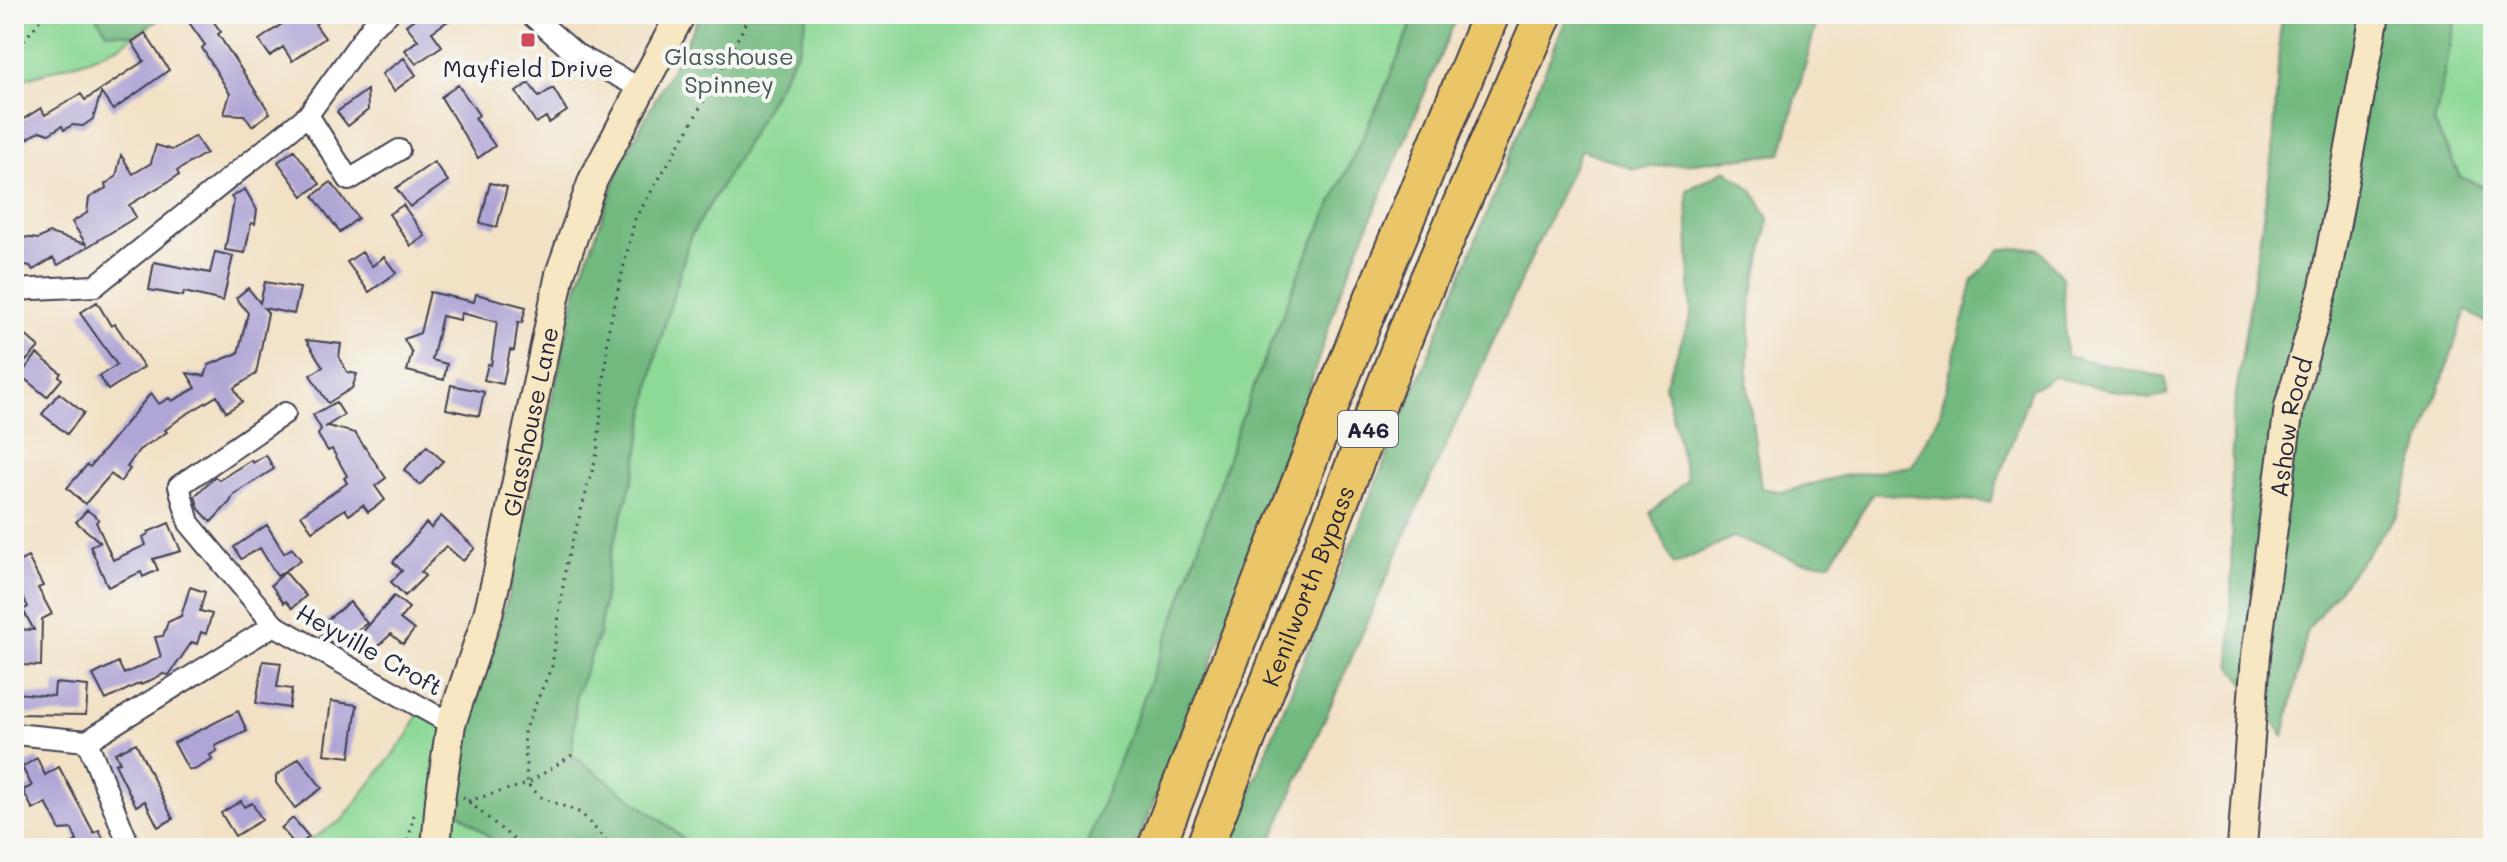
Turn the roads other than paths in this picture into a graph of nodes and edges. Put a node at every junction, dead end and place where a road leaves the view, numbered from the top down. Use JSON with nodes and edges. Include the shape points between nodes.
{"nodes":[{"id":1,"x":388,"y":14,"type":"edge"},
{"id":2,"x":530,"y":14,"type":"edge"},
{"id":3,"x":681,"y":14,"type":"edge"},
{"id":4,"x":1491,"y":14,"type":"edge"},
{"id":5,"x":1544,"y":14,"type":"edge"},
{"id":6,"x":2375,"y":14,"type":"edge"},
{"id":7,"x":640,"y":88,"type":"junction"},
{"id":8,"x":308,"y":115,"type":"junction"},
{"id":9,"x":399,"y":150,"type":"dead end"},
{"id":10,"x":14,"y":290,"type":"edge"},
{"id":11,"x":285,"y":413,"type":"dead end"},
{"id":12,"x":274,"y":625,"type":"junction"},
{"id":13,"x":451,"y":724,"type":"junction"},
{"id":14,"x":14,"y":734,"type":"edge"},
{"id":15,"x":87,"y":741,"type":"junction"},
{"id":16,"x":126,"y":838,"type":"dead end"},
{"id":17,"x":436,"y":848,"type":"edge"},
{"id":18,"x":1156,"y":848,"type":"edge"},
{"id":19,"x":1204,"y":848,"type":"edge"},
{"id":20,"x":2242,"y":848,"type":"edge"}],
"edges":[{"from":1,"to":8,"type":"street","via":[[371,27]]},
{"from":2,"to":7,"type":"street","via":[[576,54]]},
{"from":3,"to":7,"type":"street","name":"Glasshouse Lane"},
{"from":4,"to":18,"type":"highway","name":"Kenilworth Bypass","number":"A46"},
{"from":5,"to":19,"type":"highway","name":"Kenilworth Bypass","number":"A46","via":[[1413,315]]},
{"from":6,"to":20,"type":"street","name":"Ashow Road","via":[[2324,287],[2289,407],[2256,655]]},
{"from":7,"to":13,"type":"street","name":"Glasshouse Lane","via":[[593,180],[560,274],[497,577]]},
{"from":8,"to":9,"type":"street","via":[[349,180]]},
{"from":8,"to":10,"type":"street","via":[[95,286]]},
{"from":11,"to":12,"type":"street","name":"Heyville Croft","via":[[179,486],[189,523]]},
{"from":12,"to":13,"type":"street","name":"Heyville Croft"},
{"from":12,"to":15,"type":"street"},
{"from":13,"to":17,"type":"street","name":"Glasshouse Lane"},
{"from":14,"to":15,"type":"street"},
{"from":15,"to":16,"type":"street"}]}
